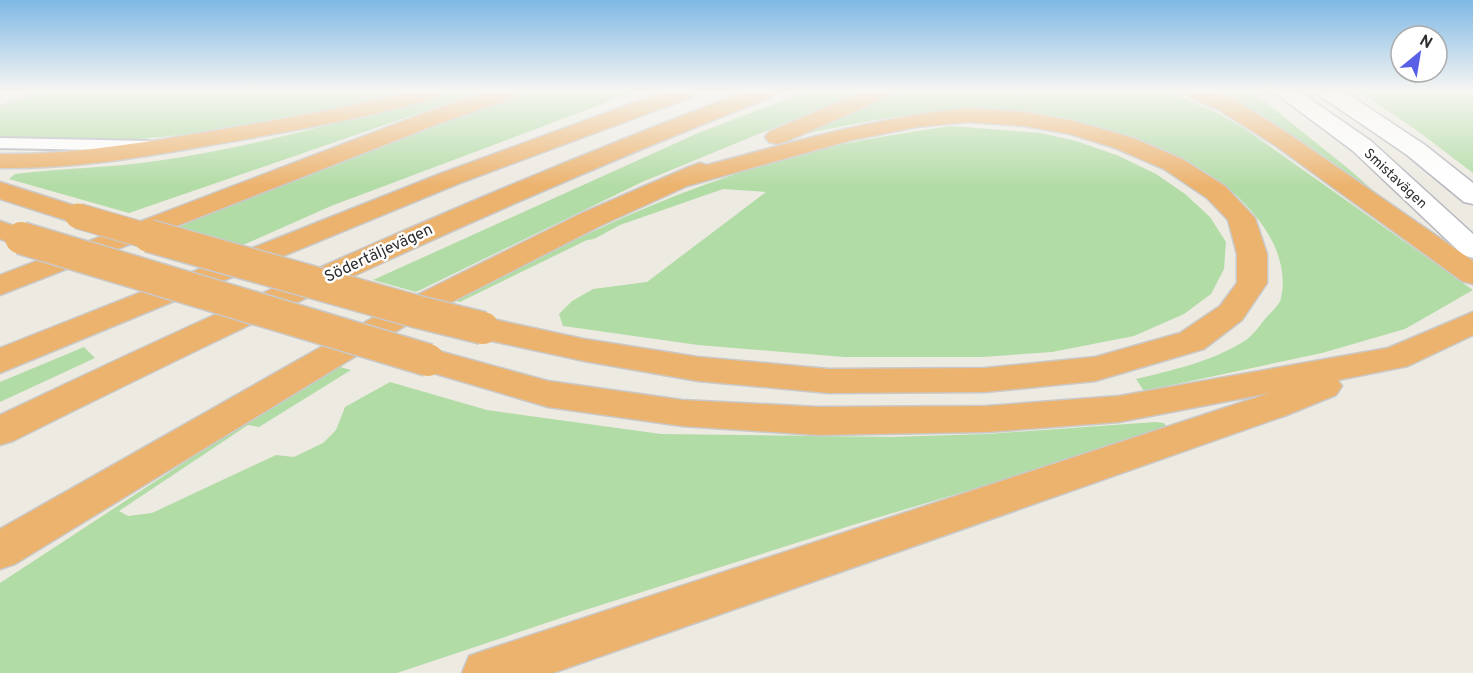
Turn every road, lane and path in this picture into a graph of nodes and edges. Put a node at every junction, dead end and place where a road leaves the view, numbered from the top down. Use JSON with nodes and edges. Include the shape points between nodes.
{"nodes":[{"id":1,"x":300,"y":123,"type":"edge"},
{"id":2,"x":419,"y":123,"type":"edge"},
{"id":3,"x":599,"y":123,"type":"edge"},
{"id":4,"x":680,"y":123,"type":"edge"},
{"id":5,"x":806,"y":123,"type":"edge"},
{"id":6,"x":900,"y":123,"type":"edge"},
{"id":7,"x":1048,"y":123,"type":"edge"},
{"id":8,"x":1256,"y":123,"type":"edge"},
{"id":9,"x":1330,"y":123,"type":"edge"},
{"id":10,"x":1377,"y":123,"type":"edge"},
{"id":11,"x":0,"y":143,"type":"edge"},
{"id":12,"x":169,"y":146,"type":"junction"},
{"id":13,"x":0,"y":161,"type":"edge"},
{"id":14,"x":681,"y":180,"type":"junction"},
{"id":15,"x":0,"y":190,"type":"edge"},
{"id":16,"x":1473,"y":196,"type":"edge"},
{"id":17,"x":7,"y":233,"type":"edge"},
{"id":18,"x":1473,"y":249,"type":"edge"},
{"id":19,"x":1473,"y":275,"type":"edge"},
{"id":20,"x":0,"y":286,"type":"edge"},
{"id":21,"x":1470,"y":324,"type":"edge"},
{"id":22,"x":1396,"y":358,"type":"junction"},
{"id":23,"x":0,"y":361,"type":"edge"},
{"id":24,"x":0,"y":431,"type":"edge"},
{"id":25,"x":73,"y":509,"type":"junction"},
{"id":26,"x":0,"y":551,"type":"edge"},
{"id":27,"x":0,"y":558,"type":"edge"},
{"id":28,"x":486,"y":673,"type":"edge"}],
"edges":[{"from":1,"to":12,"type":"highway"},
{"from":2,"to":20,"type":"highway"},
{"from":3,"to":23,"type":"highway","via":[[451,178]]},
{"from":4,"to":24,"type":"highway","name":"Södertäljevägen","via":[[487,202]]},
{"from":5,"to":14,"type":"highway"},
{"from":6,"to":14,"type":"highway","bridge":true},
{"from":7,"to":15,"type":"highway","bridge":true,"via":[[1124,143],[1173,164],[1216,192],[1241,218],[1252,254],[1252,283],[1231,313],[1192,341],[1095,369],[985,380],[829,381],[698,369],[584,350],[418,312],[78,216]]},
{"from":8,"to":19,"type":"highway"},
{"from":9,"to":18,"type":"main road","name":"Smistavägen","via":[[1362,146]]},
{"from":10,"to":16,"type":"main road","name":"Smistavägen"},
{"from":11,"to":12,"type":"lane"},
{"from":12,"to":13,"type":"highway","via":[[98,157]]},
{"from":14,"to":25,"type":"highway","via":[[590,220],[394,319]]},
{"from":17,"to":22,"type":"highway","bridge":true,"via":[[548,394],[682,413],[818,421],[987,419],[1119,409]]},
{"from":21,"to":22,"type":"highway"},
{"from":22,"to":28,"type":"highway","via":[[1274,406]]},
{"from":25,"to":26,"type":"highway"},
{"from":25,"to":27,"type":"highway"}]}
